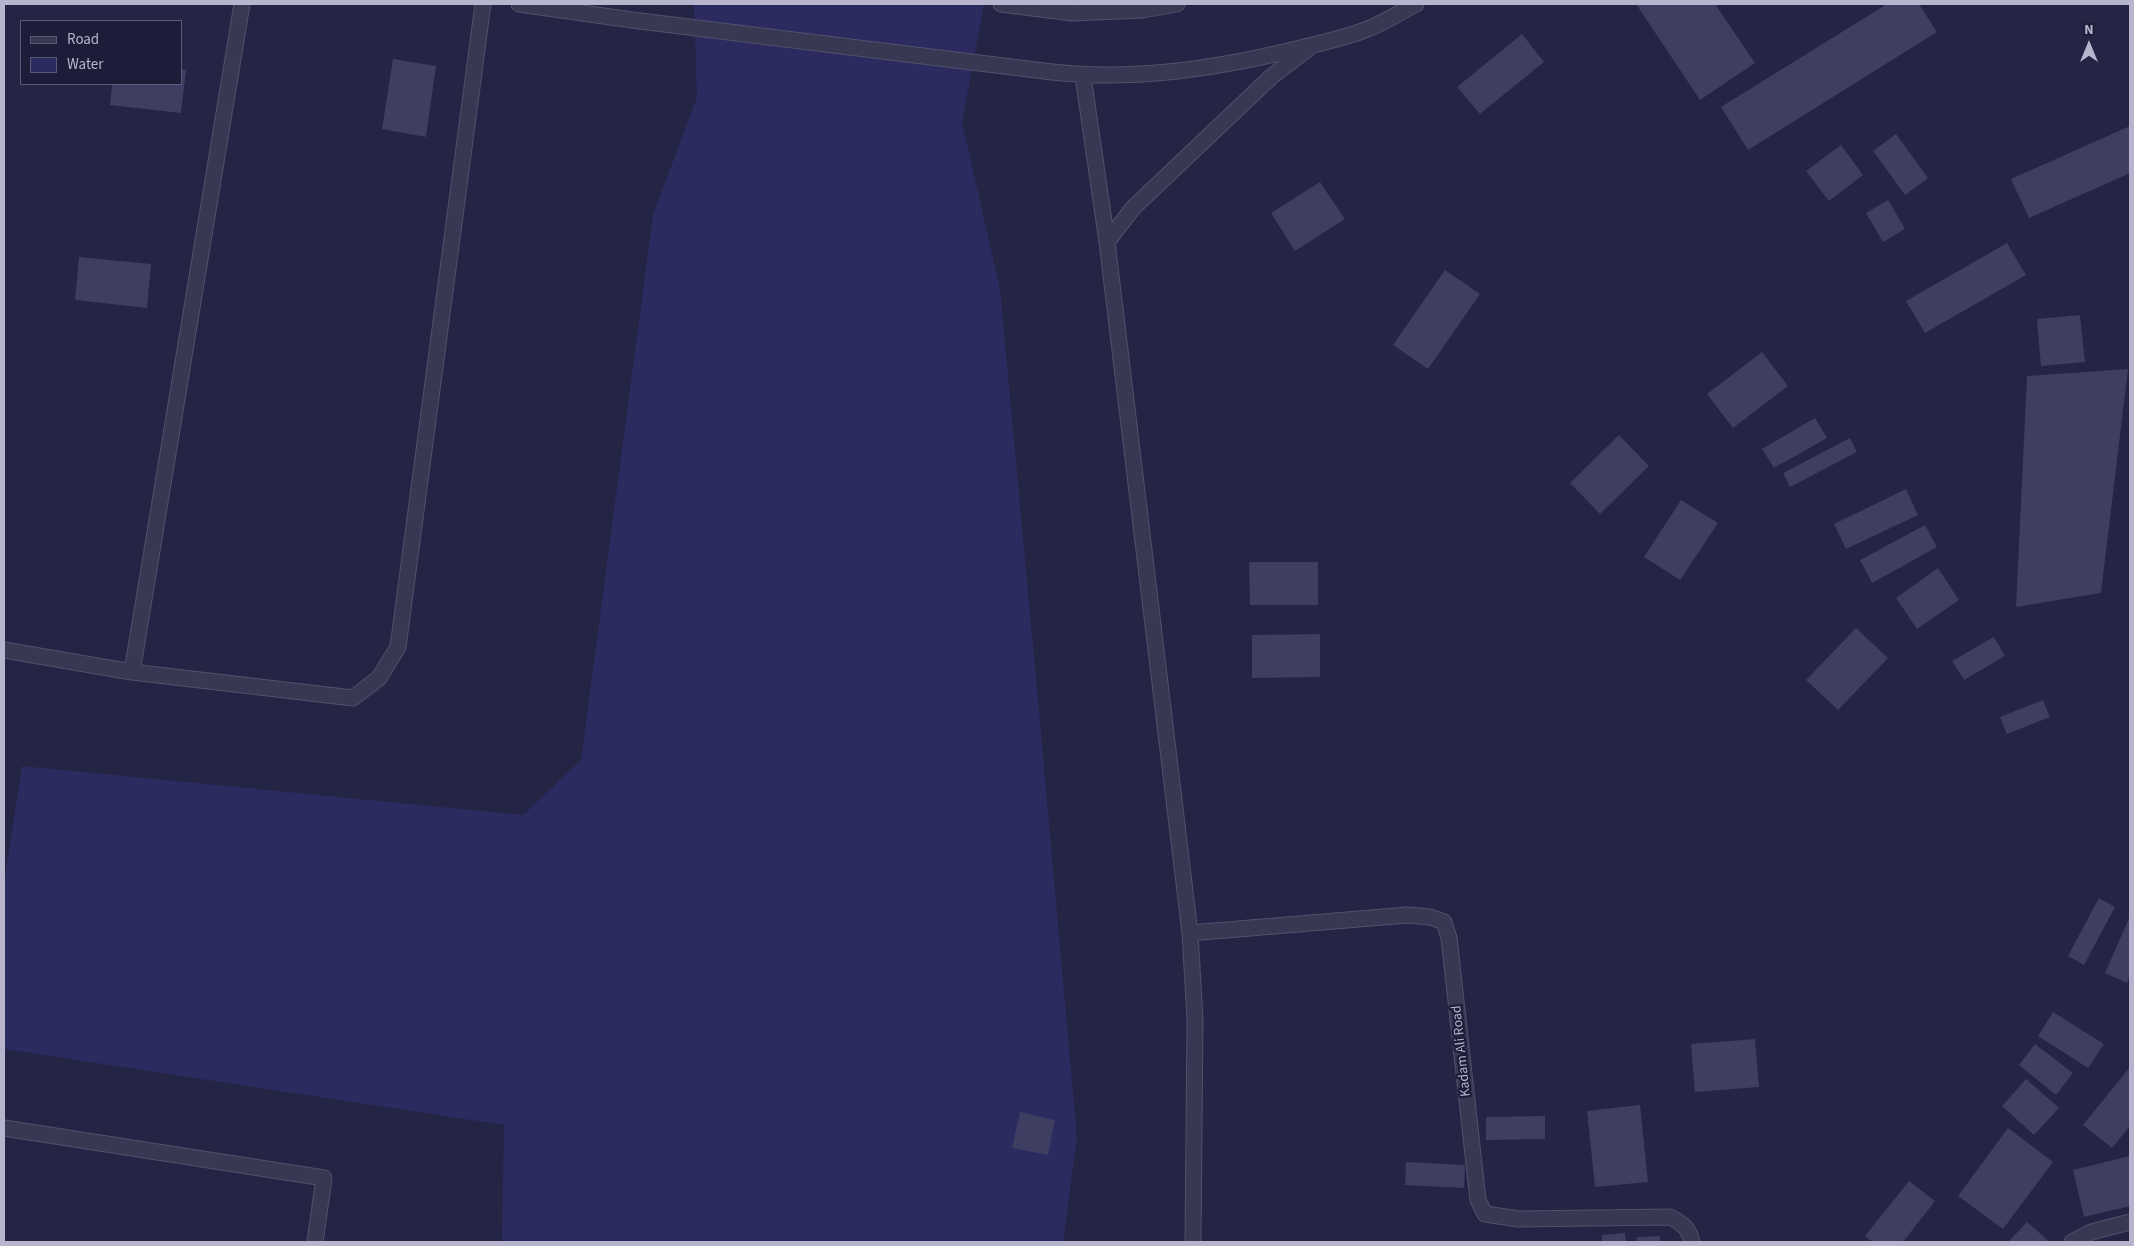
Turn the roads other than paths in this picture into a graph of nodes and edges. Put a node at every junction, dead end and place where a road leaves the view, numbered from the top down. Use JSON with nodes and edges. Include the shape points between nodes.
{"nodes":[{"id":1,"x":242,"y":4,"type":"edge"},
{"id":2,"x":484,"y":4,"type":"edge"},
{"id":3,"x":519,"y":4,"type":"edge"},
{"id":4,"x":1001,"y":4,"type":"edge"},
{"id":5,"x":1177,"y":4,"type":"edge"},
{"id":6,"x":1416,"y":4,"type":"edge"},
{"id":7,"x":537,"y":5,"type":"edge"},
{"id":8,"x":1313,"y":45,"type":"junction"},
{"id":9,"x":1083,"y":76,"type":"junction"},
{"id":10,"x":1107,"y":242,"type":"junction"},
{"id":11,"x":4,"y":650,"type":"edge"},
{"id":12,"x":132,"y":672,"type":"junction"},
{"id":13,"x":1190,"y":933,"type":"junction"},
{"id":14,"x":4,"y":1128,"type":"edge"},
{"id":15,"x":2130,"y":1222,"type":"edge"},
{"id":16,"x":315,"y":1242,"type":"edge"},
{"id":17,"x":1193,"y":1242,"type":"edge"},
{"id":18,"x":1692,"y":1242,"type":"edge"},
{"id":19,"x":2072,"y":1242,"type":"edge"}],
"edges":[{"from":1,"to":12,"type":"street"},
{"from":2,"to":12,"type":"street","via":[[398,646],[379,678],[353,698]]},
{"from":3,"to":7,"type":"street"},
{"from":4,"to":5,"type":"street","via":[[1072,13],[1143,10]]},
{"from":6,"to":8,"type":"street","via":[[1366,30]]},
{"from":7,"to":9,"type":"street","via":[[632,20]]},
{"from":8,"to":9,"type":"street","via":[[1242,62],[1134,76]]},
{"from":8,"to":10,"type":"street","via":[[1271,77],[1155,187]]},
{"from":9,"to":10,"type":"street"},
{"from":10,"to":13,"type":"street"},
{"from":11,"to":12,"type":"street"},
{"from":13,"to":17,"type":"street","via":[[1195,1019]]},
{"from":13,"to":18,"type":"street","name":"Kadam Ali Road","via":[[1407,915],[1444,922],[1449,938],[1478,1200],[1485,1214],[1519,1218],[1670,1217],[1683,1224]]},
{"from":14,"to":16,"type":"street","via":[[324,1178]]},
{"from":15,"to":19,"type":"street","via":[[2092,1232]]}]}
